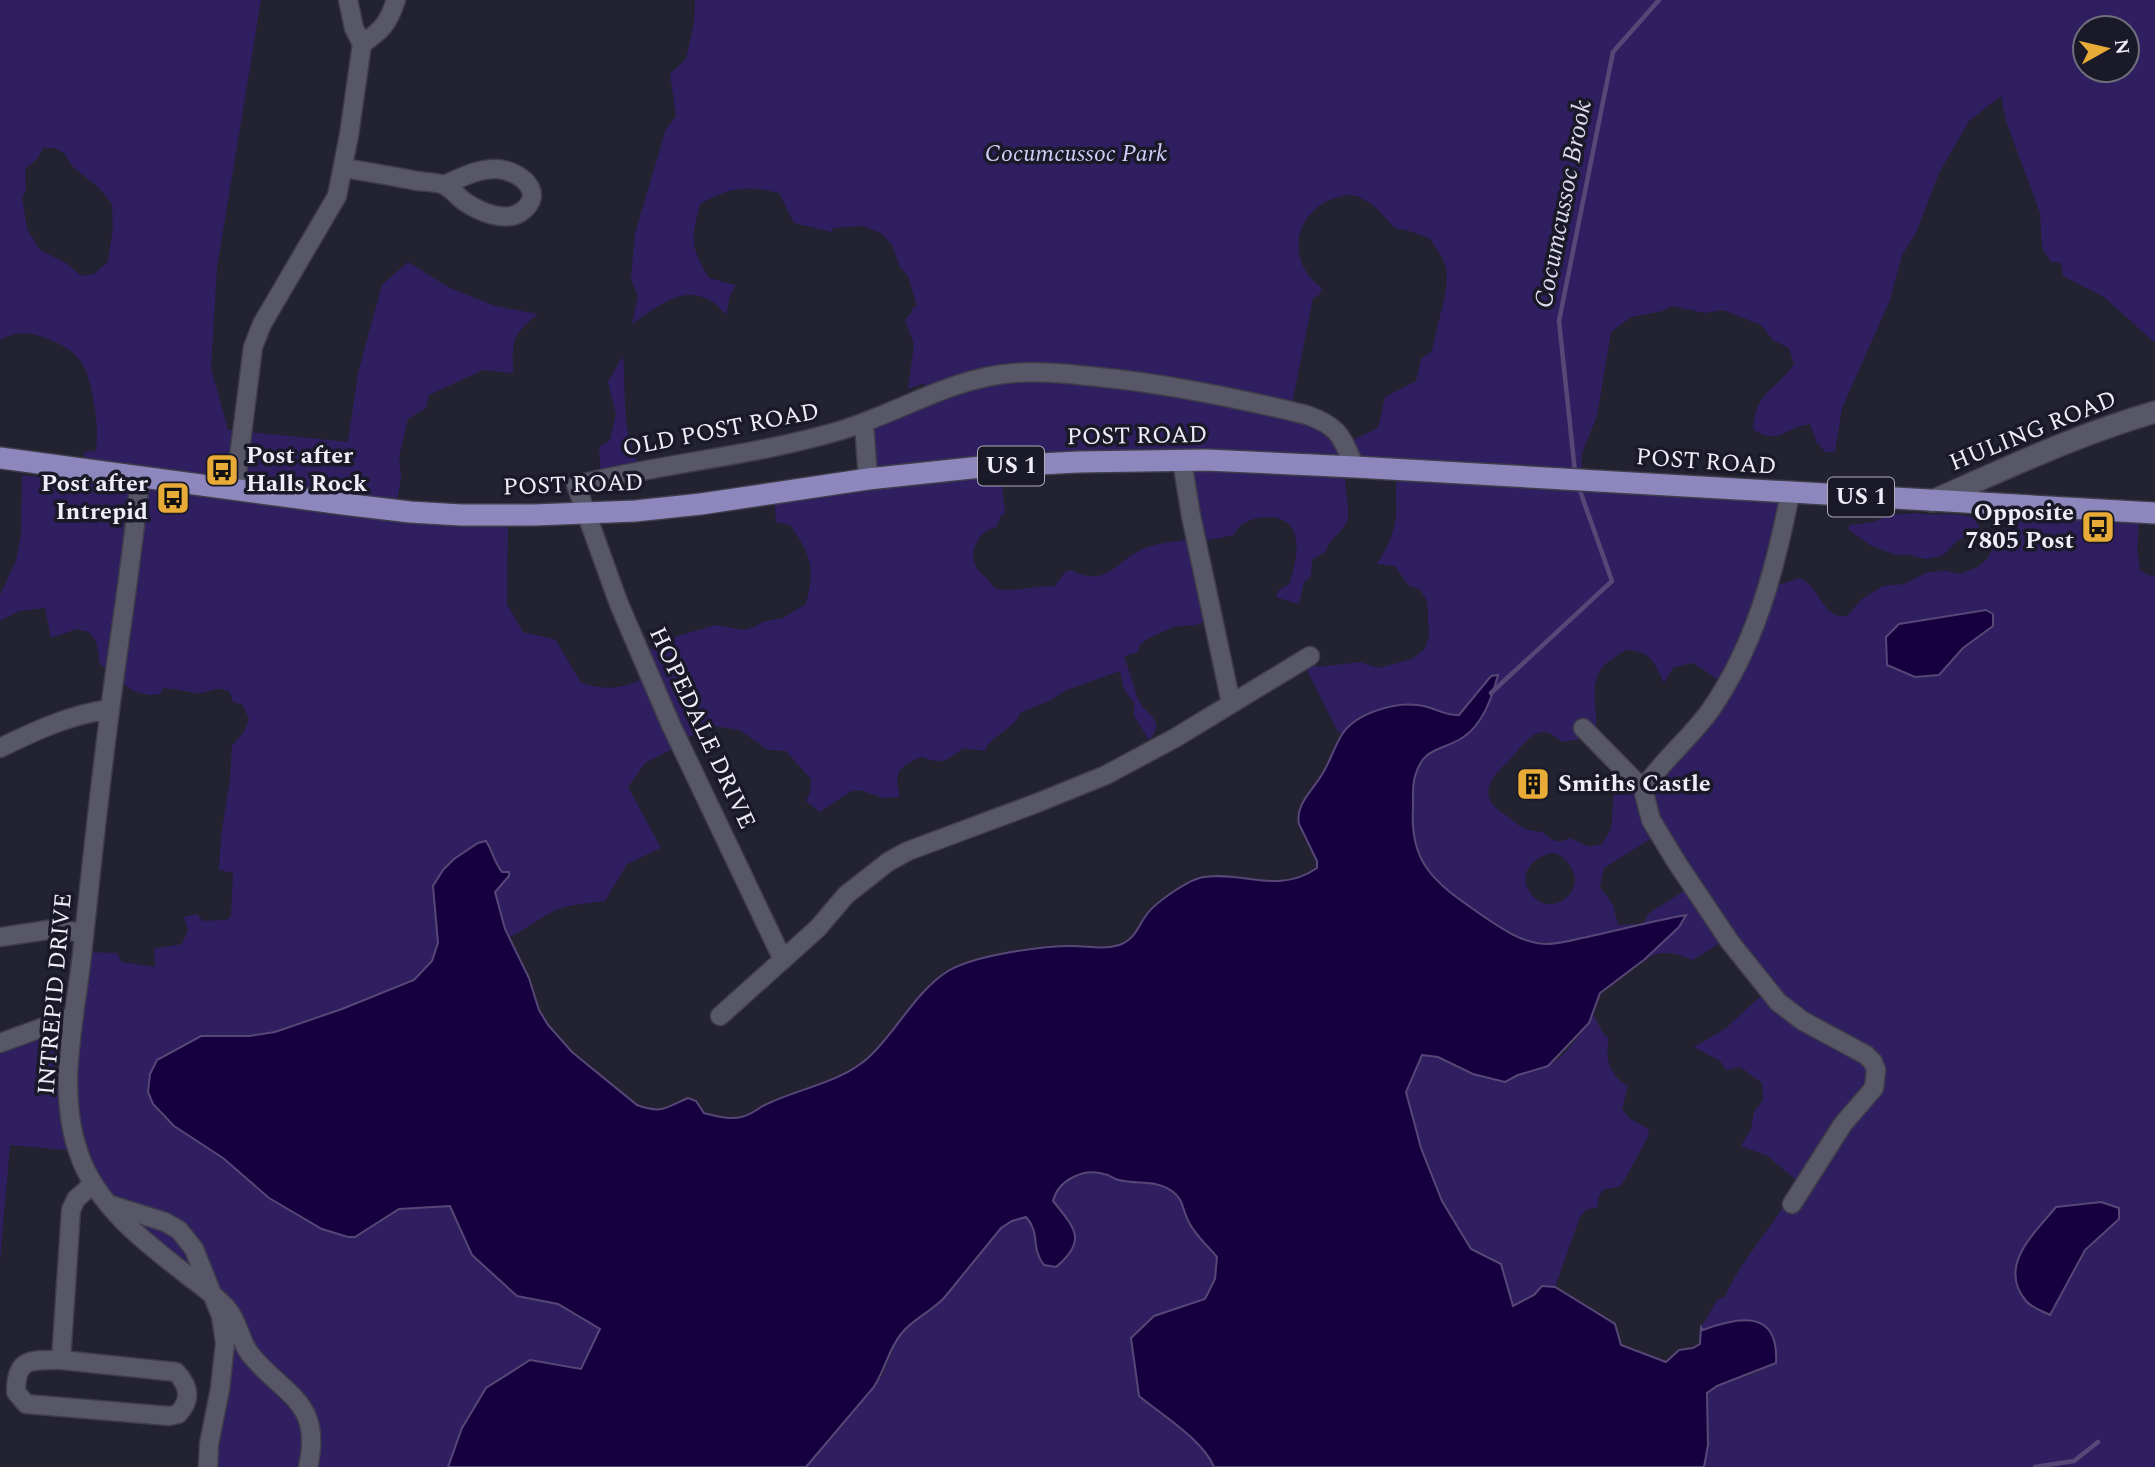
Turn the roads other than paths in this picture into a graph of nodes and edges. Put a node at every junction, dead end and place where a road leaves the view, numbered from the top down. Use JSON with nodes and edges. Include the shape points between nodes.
{"nodes":[{"id":1,"x":348,"y":0,"type":"edge"},
{"id":2,"x":396,"y":0,"type":"edge"},
{"id":3,"x":362,"y":44,"type":"junction"},
{"id":4,"x":342,"y":168,"type":"junction"},
{"id":5,"x":444,"y":185,"type":"dead end"},
{"id":6,"x":2155,"y":412,"type":"edge"},
{"id":7,"x":863,"y":423,"type":"junction"},
{"id":8,"x":0,"y":458,"type":"edge"},
{"id":9,"x":1182,"y":461,"type":"junction"},
{"id":10,"x":1355,"y":467,"type":"junction"},
{"id":11,"x":140,"y":477,"type":"junction"},
{"id":12,"x":868,"y":479,"type":"junction"},
{"id":13,"x":235,"y":489,"type":"junction"},
{"id":14,"x":1790,"y":494,"type":"junction"},
{"id":15,"x":1932,"y":501,"type":"junction"},
{"id":16,"x":585,"y":513,"type":"junction"},
{"id":17,"x":2155,"y":513,"type":"edge"},
{"id":18,"x":1310,"y":656,"type":"dead end"},
{"id":19,"x":1231,"y":703,"type":"junction"},
{"id":20,"x":110,"y":709,"type":"junction"},
{"id":21,"x":1583,"y":728,"type":"dead end"},
{"id":22,"x":0,"y":748,"type":"edge"},
{"id":23,"x":1643,"y":789,"type":"junction"},
{"id":24,"x":84,"y":933,"type":"junction"},
{"id":25,"x":0,"y":937,"type":"edge"},
{"id":26,"x":783,"y":960,"type":"junction"},
{"id":27,"x":74,"y":1016,"type":"junction"},
{"id":28,"x":720,"y":1016,"type":"dead end"},
{"id":29,"x":0,"y":1043,"type":"edge"},
{"id":30,"x":93,"y":1184,"type":"junction"},
{"id":31,"x":108,"y":1203,"type":"junction"},
{"id":32,"x":1792,"y":1204,"type":"dead end"},
{"id":33,"x":212,"y":1294,"type":"junction"},
{"id":34,"x":61,"y":1360,"type":"junction"},
{"id":35,"x":208,"y":1467,"type":"edge"},
{"id":36,"x":308,"y":1467,"type":"edge"}],
"edges":[{"from":1,"to":3,"type":"street"},
{"from":2,"to":3,"type":"street","via":[[380,32]]},
{"from":3,"to":4,"type":"street"},
{"from":4,"to":5,"type":"street"},
{"from":4,"to":13,"type":"street","via":[[337,197],[253,347]]},
{"from":6,"to":15,"type":"street","name":"HULING ROAD","via":[[2110,426]]},
{"from":7,"to":10,"type":"street","name":"OLD POST ROAD","via":[[977,378],[1056,373],[1171,385],[1307,415],[1339,433]]},
{"from":7,"to":12,"type":"street"},
{"from":7,"to":16,"type":"street","name":"OLD POST ROAD","via":[[767,449],[576,485]]},
{"from":8,"to":11,"type":"main road","name":"POST ROAD","number":"US 1"},
{"from":9,"to":10,"type":"main road","name":"POST ROAD","number":"US 1"},
{"from":9,"to":12,"type":"main road","name":"POST ROAD","number":"US 1","via":[[1078,462]]},
{"from":9,"to":19,"type":"street"},
{"from":10,"to":14,"type":"main road","name":"POST ROAD","number":"US 1"},
{"from":11,"to":13,"type":"main road","name":"POST ROAD","number":"US 1"},
{"from":11,"to":20,"type":"street","name":"INTREPID DRIVE"},
{"from":12,"to":16,"type":"main road","name":"POST ROAD","number":"US 1","via":[[701,504]]},
{"from":13,"to":16,"type":"main road","name":"POST ROAD","number":"US 1","via":[[410,512]]},
{"from":14,"to":15,"type":"main road","name":"POST ROAD","number":"US 1"},
{"from":14,"to":23,"type":"street","via":[[1765,598],[1740,660],[1709,712]]},
{"from":15,"to":17,"type":"main road","name":"POST ROAD","number":"US 1"},
{"from":16,"to":26,"type":"street","name":"HOPEDALE DRIVE","via":[[671,725]]},
{"from":18,"to":19,"type":"street"},
{"from":19,"to":26,"type":"street","via":[[1106,775],[888,862],[846,895]]},
{"from":20,"to":22,"type":"street","via":[[67,718]]},
{"from":20,"to":24,"type":"street","name":"INTREPID DRIVE"},
{"from":21,"to":23,"type":"street"},
{"from":23,"to":32,"type":"street","via":[[1651,820],[1690,883],[1778,1002],[1866,1055],[1876,1070],[1874,1088],[1843,1124]]},
{"from":24,"to":25,"type":"street","via":[[54,929]]},
{"from":24,"to":27,"type":"street","name":"INTREPID DRIVE"},
{"from":26,"to":28,"type":"street"},
{"from":27,"to":29,"type":"street"},
{"from":27,"to":30,"type":"street","name":"INTREPID DRIVE","via":[[68,1066],[70,1124]]},
{"from":30,"to":31,"type":"street","name":"INTREPID DRIVE"},
{"from":30,"to":34,"type":"street","via":[[71,1210]]},
{"from":31,"to":33,"type":"street","name":"INTREPID DRIVE","via":[[130,1227]]},
{"from":31,"to":33,"type":"street","via":[[179,1230],[194,1250]]},
{"from":33,"to":35,"type":"street","via":[[222,1316],[225,1343]]},
{"from":33,"to":36,"type":"street","name":"INTREPID DRIVE","via":[[229,1311],[248,1352],[303,1409],[312,1437]]},
{"from":34,"to":34,"type":"street","via":[[31,1360],[23,1365],[16,1381],[21,1401],[169,1416],[178,1414],[188,1398],[188,1389],[176,1372]]}]}
